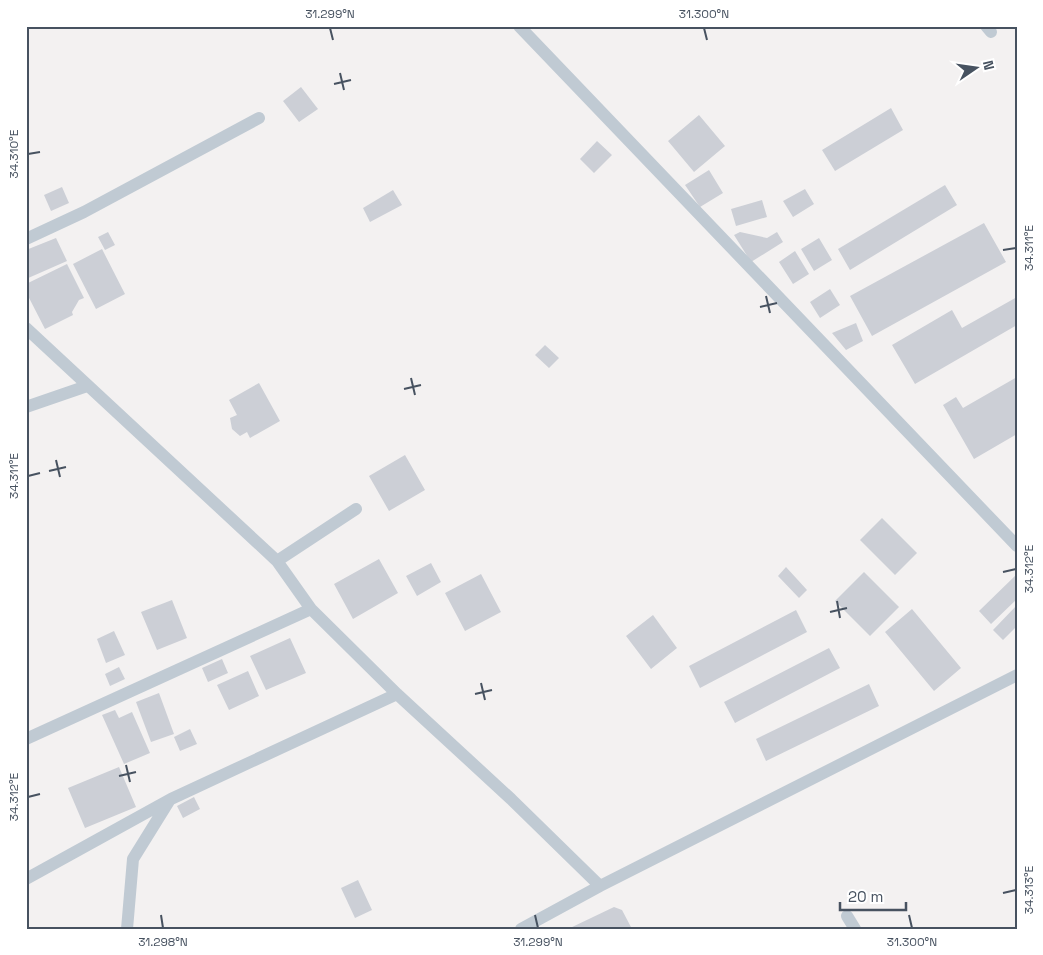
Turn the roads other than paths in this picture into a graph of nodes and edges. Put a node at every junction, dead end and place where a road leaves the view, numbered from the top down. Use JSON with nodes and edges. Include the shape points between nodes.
{"nodes":[{"id":1,"x":519,"y":26,"type":"edge"},
{"id":2,"x":259,"y":118,"type":"dead end"},
{"id":3,"x":26,"y":239,"type":"edge"},
{"id":4,"x":26,"y":328,"type":"edge"},
{"id":5,"x":87,"y":386,"type":"junction"},
{"id":6,"x":26,"y":407,"type":"edge"},
{"id":7,"x":356,"y":509,"type":"dead end"},
{"id":8,"x":1017,"y":546,"type":"edge"},
{"id":9,"x":277,"y":561,"type":"junction"},
{"id":10,"x":311,"y":609,"type":"junction"},
{"id":11,"x":1017,"y":675,"type":"edge"},
{"id":12,"x":397,"y":694,"type":"junction"},
{"id":13,"x":26,"y":739,"type":"edge"},
{"id":14,"x":171,"y":799,"type":"junction"},
{"id":15,"x":26,"y":878,"type":"edge"},
{"id":16,"x":600,"y":886,"type":"junction"},
{"id":17,"x":847,"y":916,"type":"dead end"},
{"id":18,"x":127,"y":929,"type":"edge"},
{"id":19,"x":520,"y":929,"type":"edge"},
{"id":20,"x":855,"y":929,"type":"edge"}],
"edges":[{"from":1,"to":8,"type":"lane"},
{"from":2,"to":3,"type":"lane","via":[[84,212]]},
{"from":4,"to":5,"type":"lane"},
{"from":5,"to":6,"type":"lane"},
{"from":5,"to":9,"type":"lane"},
{"from":7,"to":9,"type":"lane"},
{"from":9,"to":10,"type":"lane"},
{"from":10,"to":12,"type":"lane"},
{"from":10,"to":13,"type":"lane"},
{"from":11,"to":16,"type":"lane"},
{"from":12,"to":14,"type":"lane"},
{"from":12,"to":16,"type":"lane"},
{"from":14,"to":15,"type":"lane"},
{"from":14,"to":18,"type":"lane","via":[[133,859]]},
{"from":16,"to":19,"type":"lane"},
{"from":17,"to":20,"type":"lane"}]}
